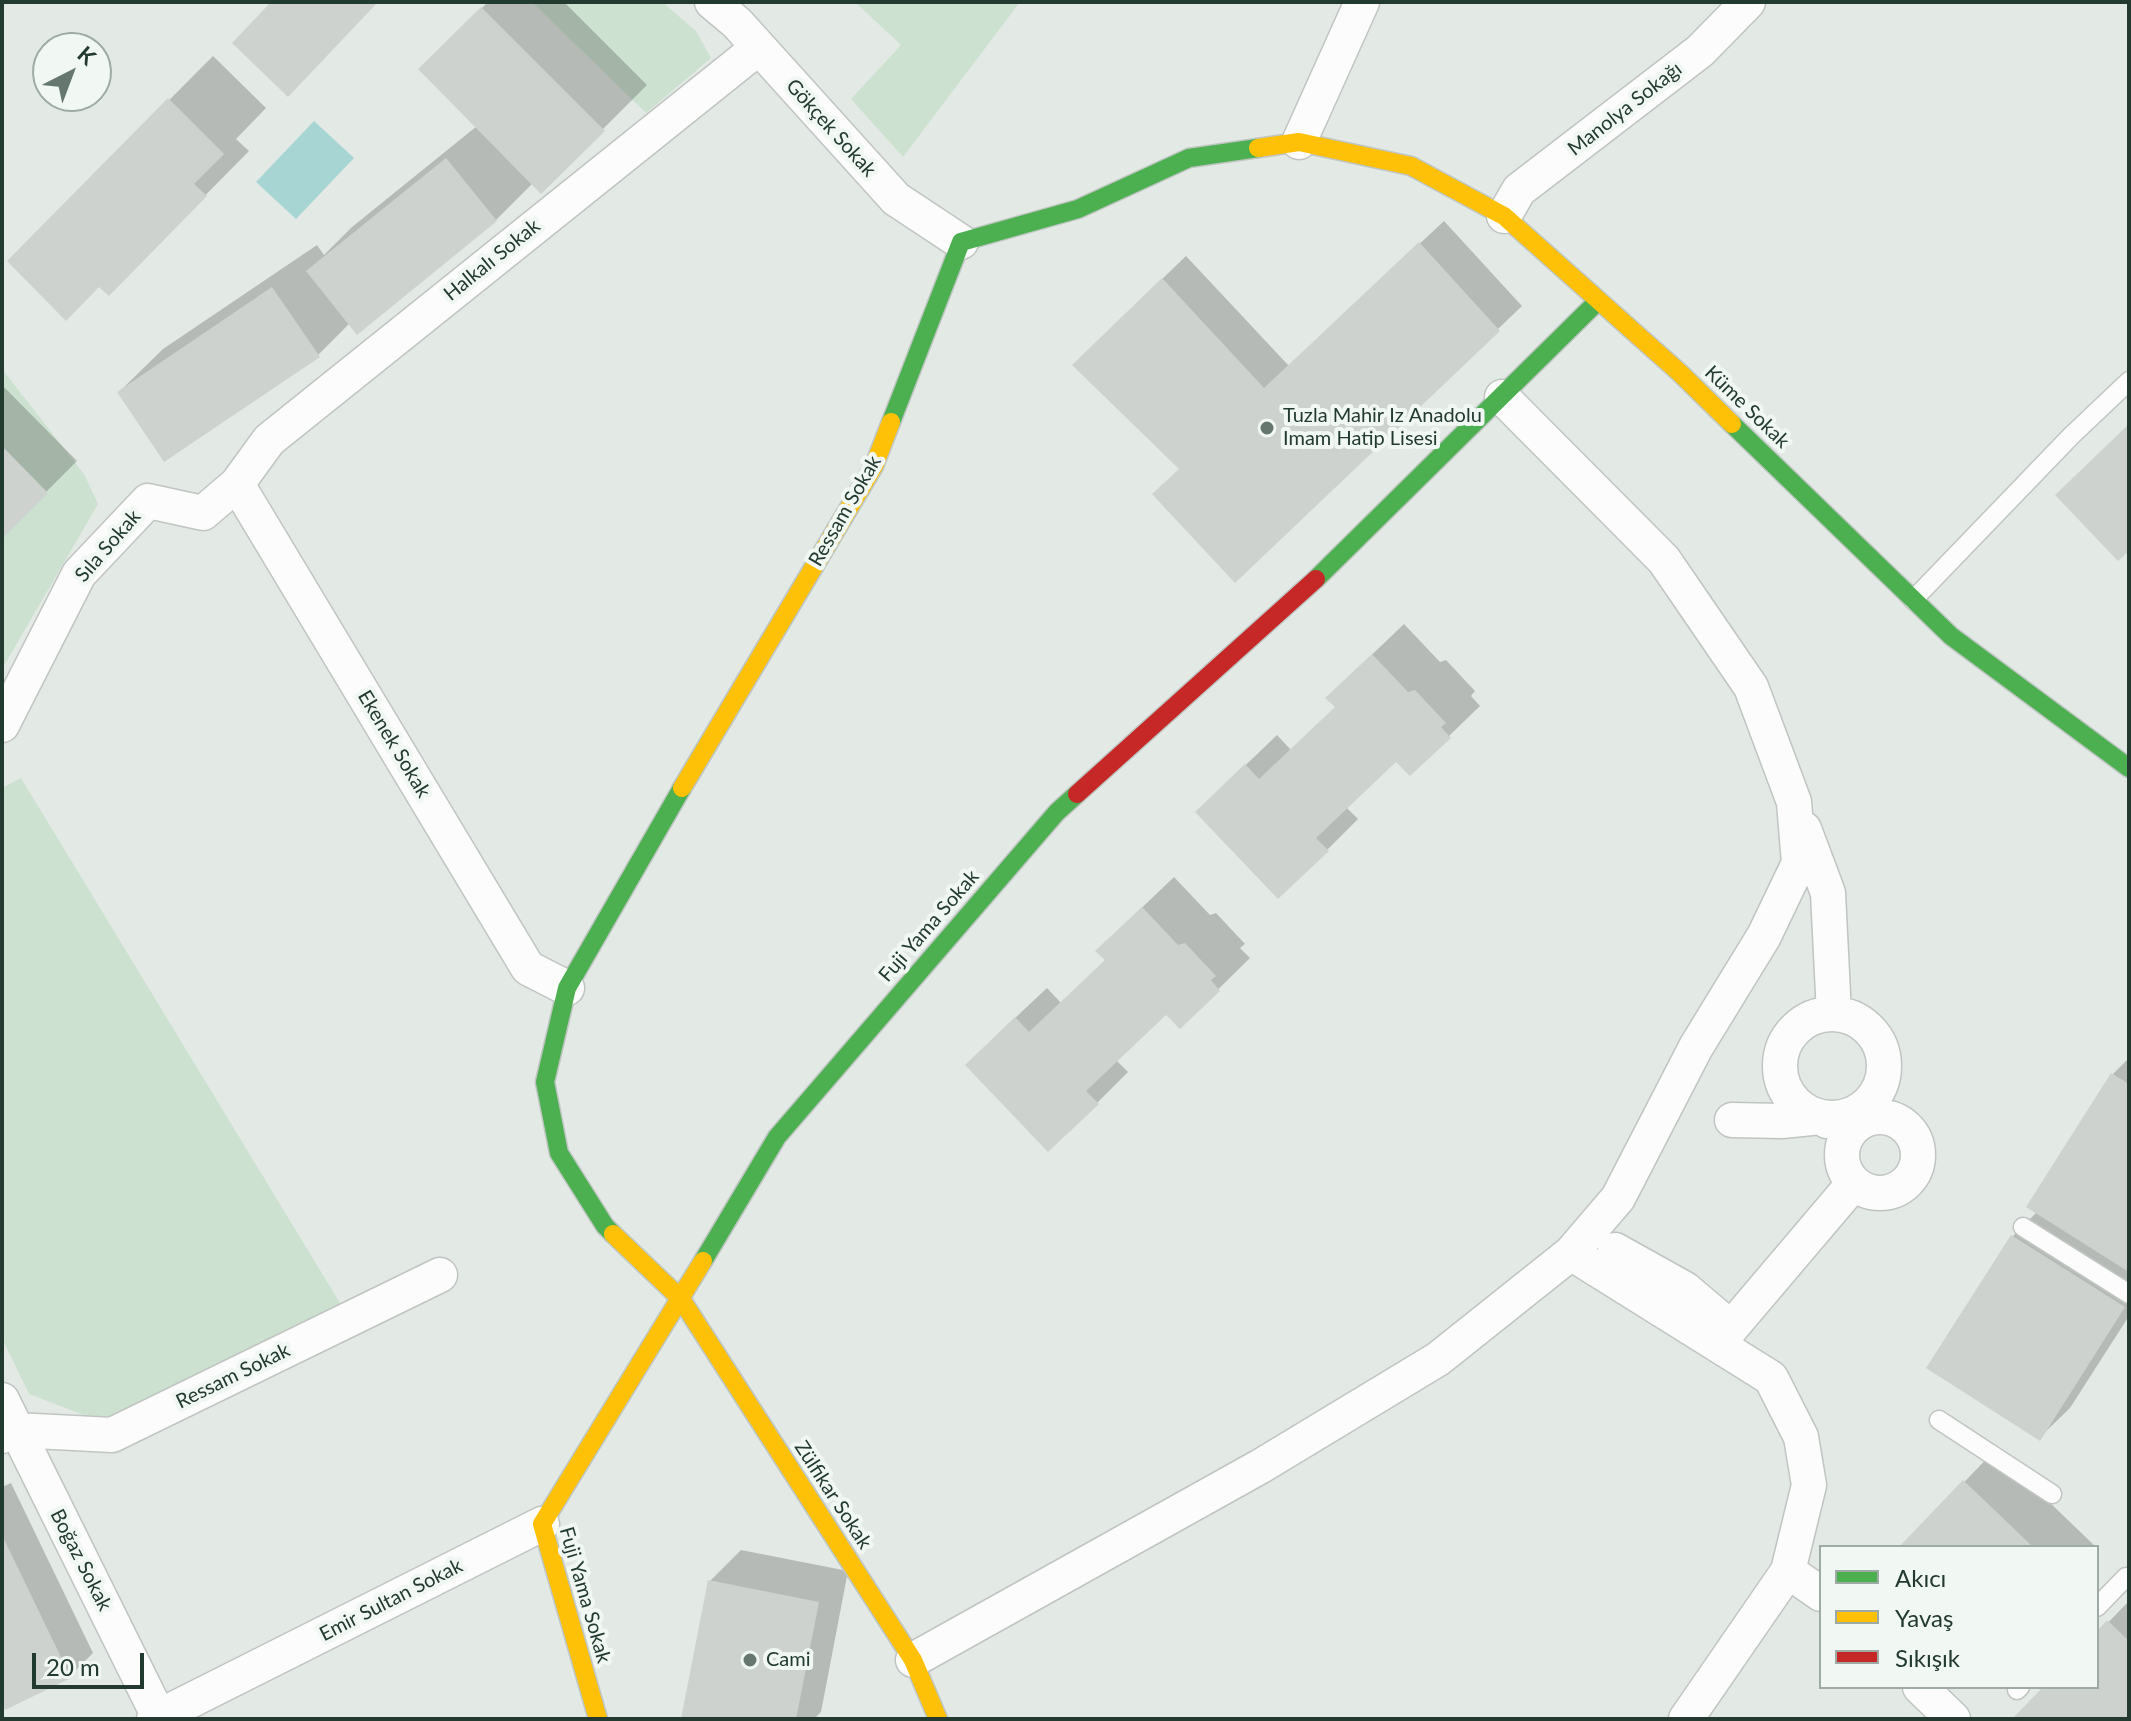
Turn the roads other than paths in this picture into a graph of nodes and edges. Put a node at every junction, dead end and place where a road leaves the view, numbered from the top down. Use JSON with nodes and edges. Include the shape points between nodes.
{"nodes":[{"id":1,"x":712,"y":2,"type":"edge"},
{"id":2,"x":1362,"y":2,"type":"edge"},
{"id":3,"x":1748,"y":2,"type":"edge"},
{"id":4,"x":758,"y":48,"type":"junction"},
{"id":5,"x":1299,"y":142,"type":"junction"},
{"id":6,"x":1504,"y":216,"type":"junction"},
{"id":7,"x":961,"y":242,"type":"junction"},
{"id":8,"x":1598,"y":301,"type":"junction"},
{"id":9,"x":2129,"y":381,"type":"edge"},
{"id":10,"x":1502,"y":397,"type":"junction"},
{"id":11,"x":237,"y":484,"type":"junction"},
{"id":12,"x":1913,"y":600,"type":"junction"},
{"id":13,"x":2,"y":725,"type":"edge"},
{"id":14,"x":2129,"y":768,"type":"edge"},
{"id":15,"x":1794,"y":802,"type":"junction"},
{"id":16,"x":567,"y":988,"type":"junction"},
{"id":17,"x":1834,"y":1014,"type":"junction"},
{"id":18,"x":1732,"y":1120,"type":"dead end"},
{"id":19,"x":1834,"y":1127,"type":"junction"},
{"id":20,"x":1854,"y":1183,"type":"junction"},
{"id":21,"x":2023,"y":1227,"type":"dead end"},
{"id":22,"x":1615,"y":1250,"type":"dead end"},
{"id":23,"x":1571,"y":1253,"type":"junction"},
{"id":24,"x":440,"y":1275,"type":"dead end"},
{"id":25,"x":2129,"y":1294,"type":"edge"},
{"id":26,"x":681,"y":1299,"type":"junction"},
{"id":27,"x":1725,"y":1336,"type":"junction"},
{"id":28,"x":1939,"y":1420,"type":"dead end"},
{"id":29,"x":7,"y":1422,"type":"edge"},
{"id":30,"x":2052,"y":1494,"type":"dead end"},
{"id":31,"x":542,"y":1524,"type":"junction"},
{"id":32,"x":1788,"y":1571,"type":"junction"},
{"id":33,"x":2126,"y":1577,"type":"dead end"},
{"id":34,"x":1819,"y":1593,"type":"edge"},
{"id":35,"x":2099,"y":1605,"type":"edge"},
{"id":36,"x":913,"y":1660,"type":"junction"},
{"id":37,"x":1922,"y":1689,"type":"edge"},
{"id":38,"x":158,"y":1718,"type":"edge"},
{"id":39,"x":598,"y":1719,"type":"edge"},
{"id":40,"x":938,"y":1719,"type":"edge"},
{"id":41,"x":1686,"y":1719,"type":"edge"},
{"id":42,"x":1953,"y":1719,"type":"edge"}],
"edges":[{"from":1,"to":4,"type":"street","name":"Gökçek Sokak"},
{"from":2,"to":5,"type":"street"},
{"from":3,"to":6,"type":"street","name":"Manolya Sokağı","via":[[1700,51],[1519,190]]},
{"from":4,"to":7,"type":"street","name":"Gökçek Sokak","via":[[896,199]]},
{"from":4,"to":11,"type":"street","name":"Halkalı Sokak","via":[[269,440]]},
{"from":5,"to":6,"type":"street","name":"Küme Sokak","via":[[1411,166]]},
{"from":5,"to":7,"type":"street","via":[[1189,158],[1078,209]]},
{"from":6,"to":8,"type":"street","name":"Küme Sokak"},
{"from":7,"to":16,"type":"street","name":"Ressam Sokak","via":[[874,466]]},
{"from":8,"to":10,"type":"street","name":"Fuji Yama Sokak"},
{"from":8,"to":12,"type":"street","name":"Küme Sokak","via":[[1680,373]]},
{"from":9,"to":12,"type":"lane"},
{"from":10,"to":15,"type":"street","via":[[1664,560],[1751,687]]},
{"from":10,"to":26,"type":"street","name":"Fuji Yama Sokak","via":[[1344,554],[1057,812],[777,1137]]},
{"from":11,"to":13,"type":"street","name":"Sıla Sokak","via":[[203,513],[148,501],[79,574]]},
{"from":11,"to":16,"type":"street","name":"Ekenek Sokak","via":[[528,968]]},
{"from":12,"to":14,"type":"street","name":"Küme Sokak","via":[[1951,636]]},
{"from":15,"to":17,"type":"street","via":[[1828,893]]},
{"from":15,"to":23,"type":"street","via":[[1799,863],[1764,936],[1696,1047],[1618,1198]]},
{"from":16,"to":26,"type":"street","name":"Ressam Sokak","via":[[545,1082],[559,1153],[605,1226]]},
{"from":17,"to":19,"type":"street","via":[[1858,1021],[1877,1038],[1884,1072],[1870,1102],[1839,1117]]},
{"from":17,"to":19,"type":"street","via":[[1802,1023],[1789,1036],[1780,1068],[1793,1099]]},
{"from":18,"to":19,"type":"street"},
{"from":19,"to":20,"type":"street","via":[[1846,1174]]},
{"from":19,"to":20,"type":"street","via":[[1888,1117],[1901,1122],[1916,1141],[1919,1154],[1902,1187],[1878,1193]]},
{"from":20,"to":27,"type":"street"},
{"from":21,"to":25,"type":"lane"},
{"from":22,"to":27,"type":"street","via":[[1685,1289]]},
{"from":23,"to":27,"type":"street"},
{"from":23,"to":36,"type":"street","via":[[1438,1359],[1261,1466]]},
{"from":24,"to":29,"type":"street","name":"Ressam Sokak","via":[[112,1435]]},
{"from":26,"to":31,"type":"street","name":"Fuji Yama Sokak"},
{"from":26,"to":36,"type":"street","name":"Zülfikar Sokak"},
{"from":27,"to":32,"type":"street","via":[[1771,1378],[1801,1437],[1809,1485]]},
{"from":28,"to":30,"type":"lane"},
{"from":29,"to":38,"type":"street","name":"Boğaz Sokak"},
{"from":31,"to":38,"type":"street","name":"Emir Sultan Sokak"},
{"from":31,"to":39,"type":"street","name":"Fuji Yama Sokak"},
{"from":32,"to":34,"type":"street"},
{"from":32,"to":41,"type":"street"},
{"from":33,"to":35,"type":"lane"},
{"from":36,"to":40,"type":"street","name":"Zülfikar Sokak"},
{"from":37,"to":42,"type":"street"}]}
